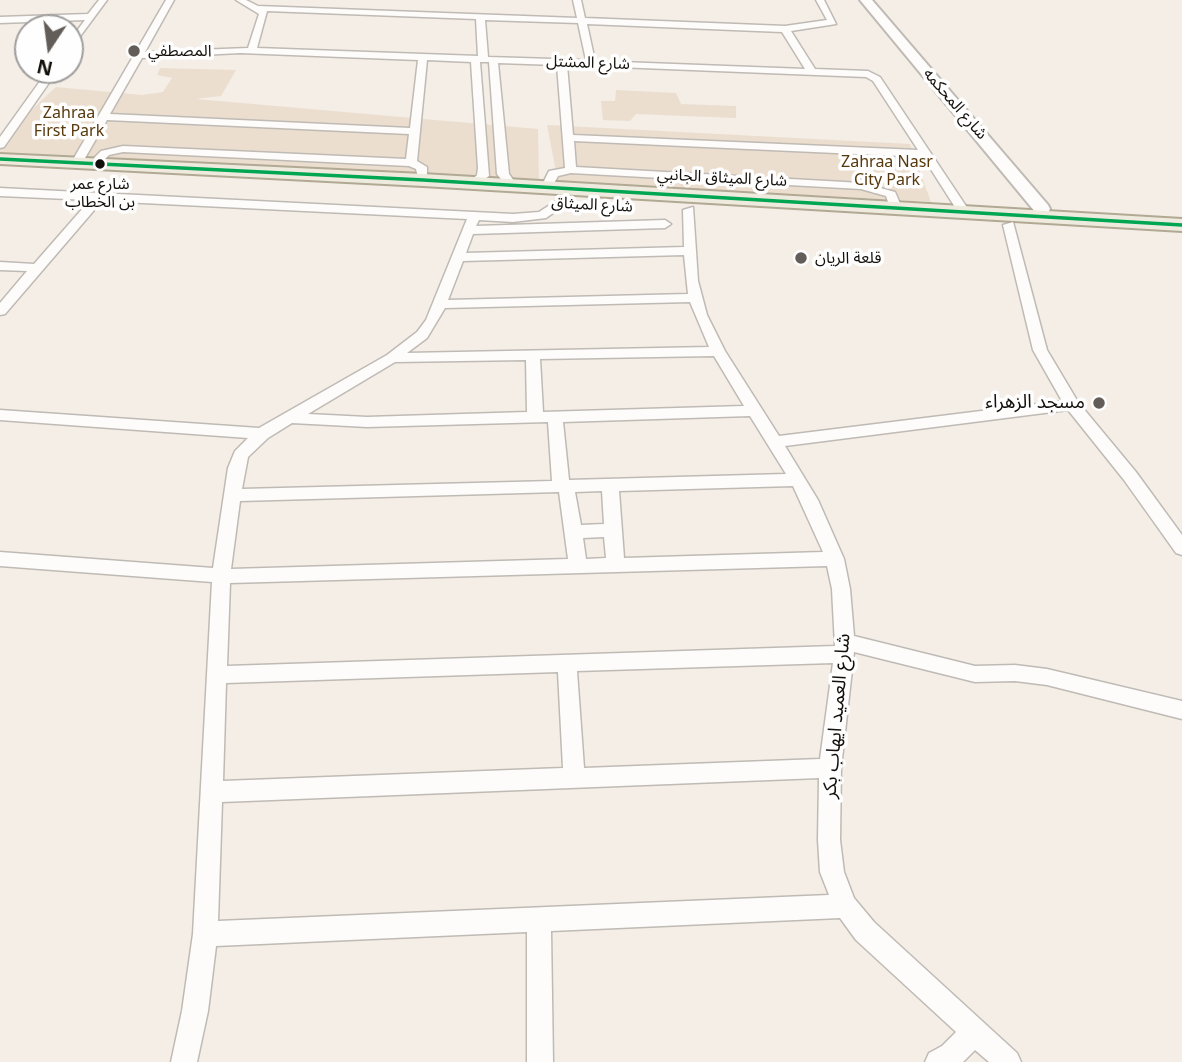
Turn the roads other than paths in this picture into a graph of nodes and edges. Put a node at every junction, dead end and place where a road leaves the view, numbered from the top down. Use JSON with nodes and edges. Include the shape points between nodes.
{"nodes":[{"id":1,"x":103,"y":0,"type":"edge"},
{"id":2,"x":170,"y":0,"type":"edge"},
{"id":3,"x":240,"y":0,"type":"edge"},
{"id":4,"x":326,"y":0,"type":"edge"},
{"id":5,"x":577,"y":0,"type":"edge"},
{"id":6,"x":820,"y":0,"type":"edge"},
{"id":7,"x":866,"y":0,"type":"edge"},
{"id":8,"x":260,"y":8,"type":"junction"},
{"id":9,"x":355,"y":13,"type":"junction"},
{"id":10,"x":92,"y":17,"type":"junction"},
{"id":11,"x":84,"y":18,"type":"edge"},
{"id":12,"x":480,"y":18,"type":"junction"},
{"id":13,"x":582,"y":21,"type":"junction"},
{"id":14,"x":84,"y":28,"type":"edge"},
{"id":15,"x":785,"y":29,"type":"junction"},
{"id":16,"x":253,"y":50,"type":"junction"},
{"id":17,"x":139,"y":55,"type":"junction"},
{"id":18,"x":423,"y":57,"type":"junction"},
{"id":19,"x":484,"y":59,"type":"junction"},
{"id":20,"x":562,"y":62,"type":"junction"},
{"id":21,"x":591,"y":63,"type":"junction"},
{"id":22,"x":811,"y":71,"type":"junction"},
{"id":23,"x":31,"y":84,"type":"edge"},
{"id":24,"x":46,"y":84,"type":"edge"},
{"id":25,"x":104,"y":117,"type":"junction"},
{"id":26,"x":0,"y":127,"type":"edge"},
{"id":27,"x":416,"y":131,"type":"junction"},
{"id":28,"x":569,"y":138,"type":"junction"},
{"id":29,"x":923,"y":154,"type":"junction"},
{"id":30,"x":1,"y":158,"type":"edge"},
{"id":31,"x":85,"y":163,"type":"junction"},
{"id":32,"x":411,"y":163,"type":"junction"},
{"id":33,"x":571,"y":170,"type":"junction"},
{"id":34,"x":423,"y":180,"type":"junction"},
{"id":35,"x":281,"y":181,"type":"junction"},
{"id":36,"x":324,"y":183,"type":"junction"},
{"id":37,"x":474,"y":183,"type":"junction"},
{"id":38,"x":511,"y":185,"type":"junction"},
{"id":39,"x":547,"y":187,"type":"junction"},
{"id":40,"x":0,"y":192,"type":"edge"},
{"id":41,"x":100,"y":197,"type":"junction"},
{"id":42,"x":559,"y":203,"type":"junction"},
{"id":43,"x":896,"y":208,"type":"junction"},
{"id":44,"x":1042,"y":209,"type":"junction"},
{"id":45,"x":689,"y":210,"type":"junction"},
{"id":46,"x":964,"y":212,"type":"junction"},
{"id":47,"x":1182,"y":217,"type":"edge"},
{"id":48,"x":1012,"y":222,"type":"junction"},
{"id":49,"x":471,"y":223,"type":"junction"},
{"id":50,"x":665,"y":224,"type":"dead end"},
{"id":51,"x":1182,"y":225,"type":"edge"},
{"id":52,"x":1182,"y":234,"type":"edge"},
{"id":53,"x":1182,"y":244,"type":"edge"},
{"id":54,"x":690,"y":251,"type":"junction"},
{"id":55,"x":458,"y":257,"type":"junction"},
{"id":56,"x":0,"y":266,"type":"edge"},
{"id":57,"x":38,"y":268,"type":"junction"},
{"id":58,"x":694,"y":298,"type":"junction"},
{"id":59,"x":439,"y":304,"type":"junction"},
{"id":60,"x":0,"y":311,"type":"edge"},
{"id":61,"x":718,"y":351,"type":"junction"},
{"id":62,"x":533,"y":355,"type":"junction"},
{"id":63,"x":392,"y":358,"type":"junction"},
{"id":64,"x":332,"y":392,"type":"junction"},
{"id":65,"x":1072,"y":405,"type":"junction"},
{"id":66,"x":755,"y":411,"type":"junction"},
{"id":67,"x":0,"y":415,"type":"edge"},
{"id":68,"x":536,"y":417,"type":"junction"},
{"id":69,"x":555,"y":417,"type":"junction"},
{"id":70,"x":288,"y":418,"type":"junction"},
{"id":71,"x":358,"y":422,"type":"junction"},
{"id":72,"x":262,"y":434,"type":"junction"},
{"id":73,"x":774,"y":442,"type":"junction"},
{"id":74,"x":798,"y":480,"type":"junction"},
{"id":75,"x":610,"y":484,"type":"junction"},
{"id":76,"x":563,"y":486,"type":"junction"},
{"id":77,"x":233,"y":495,"type":"junction"},
{"id":78,"x":613,"y":530,"type":"junction"},
{"id":79,"x":573,"y":532,"type":"junction"},
{"id":80,"x":1179,"y":540,"type":"edge"},
{"id":81,"x":0,"y":559,"type":"edge"},
{"id":82,"x":835,"y":559,"type":"junction"},
{"id":83,"x":615,"y":565,"type":"junction"},
{"id":84,"x":578,"y":566,"type":"junction"},
{"id":85,"x":221,"y":576,"type":"junction"},
{"id":86,"x":845,"y":648,"type":"junction"},
{"id":87,"x":566,"y":663,"type":"junction"},
{"id":88,"x":216,"y":675,"type":"junction"},
{"id":89,"x":1182,"y":710,"type":"edge"},
{"id":90,"x":831,"y":768,"type":"junction"},
{"id":91,"x":574,"y":778,"type":"junction"},
{"id":92,"x":211,"y":792,"type":"junction"},
{"id":93,"x":845,"y":906,"type":"junction"},
{"id":94,"x":539,"y":919,"type":"junction"},
{"id":95,"x":205,"y":934,"type":"junction"},
{"id":96,"x":975,"y":1032,"type":"junction"},
{"id":97,"x":184,"y":1062,"type":"edge"},
{"id":98,"x":540,"y":1062,"type":"edge"},
{"id":99,"x":938,"y":1062,"type":"edge"},
{"id":100,"x":1007,"y":1062,"type":"edge"}],
"edges":[{"from":1,"to":10,"type":"street"},
{"from":2,"to":17,"type":"street"},
{"from":3,"to":8,"type":"street"},
{"from":4,"to":9,"type":"street"},
{"from":5,"to":13,"type":"street"},
{"from":6,"to":15,"type":"street","via":[[833,22]]},
{"from":7,"to":44,"type":"street","name":"شارع المحكمه"},
{"from":8,"to":9,"type":"street"},
{"from":8,"to":16,"type":"street","via":[[264,13]]},
{"from":9,"to":12,"type":"street"},
{"from":10,"to":11,"type":"street"},
{"from":10,"to":14,"type":"street"},
{"from":12,"to":13,"type":"street"},
{"from":12,"to":19,"type":"street"},
{"from":13,"to":15,"type":"street"},
{"from":13,"to":21,"type":"street"},
{"from":15,"to":22,"type":"street"},
{"from":16,"to":17,"type":"street","name":"شارع المشتل"},
{"from":16,"to":18,"type":"street","name":"شارع المشتل"},
{"from":17,"to":25,"type":"street"},
{"from":18,"to":19,"type":"street","name":"شارع المشتل"},
{"from":18,"to":27,"type":"street"},
{"from":19,"to":20,"type":"street","name":"شارع المشتل"},
{"from":19,"to":37,"type":"street","via":[[484,172]]},
{"from":19,"to":38,"type":"street","via":[[503,174]]},
{"from":20,"to":21,"type":"street","name":"شارع المشتل"},
{"from":20,"to":28,"type":"street"},
{"from":21,"to":22,"type":"street","name":"شارع المشتل"},
{"from":22,"to":29,"type":"street","name":"شارع المشتل","via":[[874,76]]},
{"from":23,"to":26,"type":"street"},
{"from":24,"to":30,"type":"street"},
{"from":25,"to":27,"type":"street"},
{"from":25,"to":31,"type":"street"},
{"from":27,"to":32,"type":"street"},
{"from":28,"to":29,"type":"street"},
{"from":28,"to":33,"type":"street"},
{"from":29,"to":46,"type":"street","name":"شارع المشتل"},
{"from":30,"to":31,"type":"main road","name":"شارع الميثاق"},
{"from":30,"to":35,"type":"main road","name":"شارع الميثاق"},
{"from":31,"to":32,"type":"street","via":[[123,149]]},
{"from":31,"to":35,"type":"main road","name":"شارع الميثاق"},
{"from":32,"to":34,"type":"street","via":[[421,167]]},
{"from":33,"to":39,"type":"street","via":[[553,173]]},
{"from":33,"to":43,"type":"street","name":"شارع الميثاق الجانبي","via":[[873,187],[891,194]]},
{"from":34,"to":36,"type":"main road","name":"شارع الميثاق"},
{"from":34,"to":37,"type":"main road","name":"شارع الميثاق"},
{"from":35,"to":36,"type":"main road","name":"شارع الميثاق"},
{"from":36,"to":42,"type":"main road","name":"شارع الميثاق"},
{"from":37,"to":38,"type":"main road","name":"شارع الميثاق"},
{"from":38,"to":39,"type":"main road","name":"شارع الميثاق"},
{"from":39,"to":43,"type":"main road","name":"شارع الميثاق"},
{"from":40,"to":41,"type":"street"},
{"from":41,"to":49,"type":"street"},
{"from":41,"to":57,"type":"street"},
{"from":42,"to":45,"type":"main road","name":"شارع الميثاق"},
{"from":42,"to":49,"type":"street","via":[[542,215]]},
{"from":43,"to":46,"type":"main road","name":"شارع الميثاق"},
{"from":44,"to":47,"type":"main road","name":"شارع الميثاق"},
{"from":44,"to":48,"type":"main road","name":"شارع الميثاق","via":[[1021,208]]},
{"from":45,"to":48,"type":"main road","name":"شارع الميثاق"},
{"from":45,"to":54,"type":"street","name":"شارع العميد ايهاب بكر"},
{"from":46,"to":48,"type":"main road","name":"شارع الميثاق"},
{"from":48,"to":51,"type":"main road"},
{"from":48,"to":52,"type":"main road"},
{"from":48,"to":53,"type":"main road","name":"شارع الميثاق","via":[[1045,235]]},
{"from":48,"to":65,"type":"street","via":[[1040,350]]},
{"from":49,"to":50,"type":"street"},
{"from":49,"to":55,"type":"street"},
{"from":54,"to":55,"type":"street"},
{"from":54,"to":58,"type":"street","name":"شارع العميد ايهاب بكر"},
{"from":55,"to":59,"type":"street"},
{"from":56,"to":57,"type":"street"},
{"from":57,"to":60,"type":"street"},
{"from":58,"to":59,"type":"street"},
{"from":58,"to":61,"type":"street","name":"شارع العميد ايهاب بكر"},
{"from":59,"to":63,"type":"street","via":[[422,335]]},
{"from":61,"to":62,"type":"street"},
{"from":61,"to":66,"type":"street","name":"شارع العميد ايهاب بكر"},
{"from":62,"to":63,"type":"street"},
{"from":62,"to":68,"type":"street"},
{"from":63,"to":64,"type":"street"},
{"from":64,"to":70,"type":"street"},
{"from":64,"to":71,"type":"street","via":[[328,399],[336,413]]},
{"from":65,"to":73,"type":"street"},
{"from":65,"to":80,"type":"street"},
{"from":66,"to":69,"type":"street"},
{"from":66,"to":73,"type":"street","name":"شارع العميد ايهاب بكر"},
{"from":67,"to":72,"type":"street"},
{"from":68,"to":69,"type":"street"},
{"from":68,"to":71,"type":"street"},
{"from":69,"to":76,"type":"street"},
{"from":70,"to":71,"type":"street"},
{"from":70,"to":72,"type":"street"},
{"from":72,"to":77,"type":"street","via":[[241,456]]},
{"from":73,"to":74,"type":"street","name":"شارع العميد ايهاب بكر"},
{"from":74,"to":75,"type":"street"},
{"from":74,"to":82,"type":"street","name":"شارع العميد ايهاب بكر"},
{"from":75,"to":76,"type":"street"},
{"from":75,"to":78,"type":"street"},
{"from":76,"to":77,"type":"street"},
{"from":76,"to":79,"type":"street"},
{"from":77,"to":85,"type":"street"},
{"from":78,"to":79,"type":"street"},
{"from":78,"to":83,"type":"street"},
{"from":79,"to":84,"type":"street"},
{"from":81,"to":85,"type":"street"},
{"from":82,"to":83,"type":"street"},
{"from":82,"to":86,"type":"street","name":"شارع العميد ايهاب بكر"},
{"from":83,"to":84,"type":"street"},
{"from":84,"to":85,"type":"street"},
{"from":85,"to":88,"type":"street"},
{"from":86,"to":87,"type":"street"},
{"from":86,"to":89,"type":"street","via":[[975,674],[1047,677]]},
{"from":86,"to":90,"type":"street","name":"شارع العميد ايهاب بكر"},
{"from":87,"to":88,"type":"street"},
{"from":87,"to":91,"type":"street"},
{"from":88,"to":92,"type":"street"},
{"from":90,"to":91,"type":"street"},
{"from":90,"to":93,"type":"street","name":"شارع العميد ايهاب بكر","via":[[831,872]]},
{"from":91,"to":92,"type":"street"},
{"from":92,"to":95,"type":"street"},
{"from":93,"to":94,"type":"street"},
{"from":93,"to":96,"type":"street","name":"شارع العميد ايهاب بكر","via":[[865,932]]},
{"from":94,"to":95,"type":"street"},
{"from":94,"to":98,"type":"street"},
{"from":95,"to":97,"type":"street"},
{"from":96,"to":99,"type":"street"},
{"from":96,"to":100,"type":"street","name":"شارع العميد ايهاب بكر"}]}
